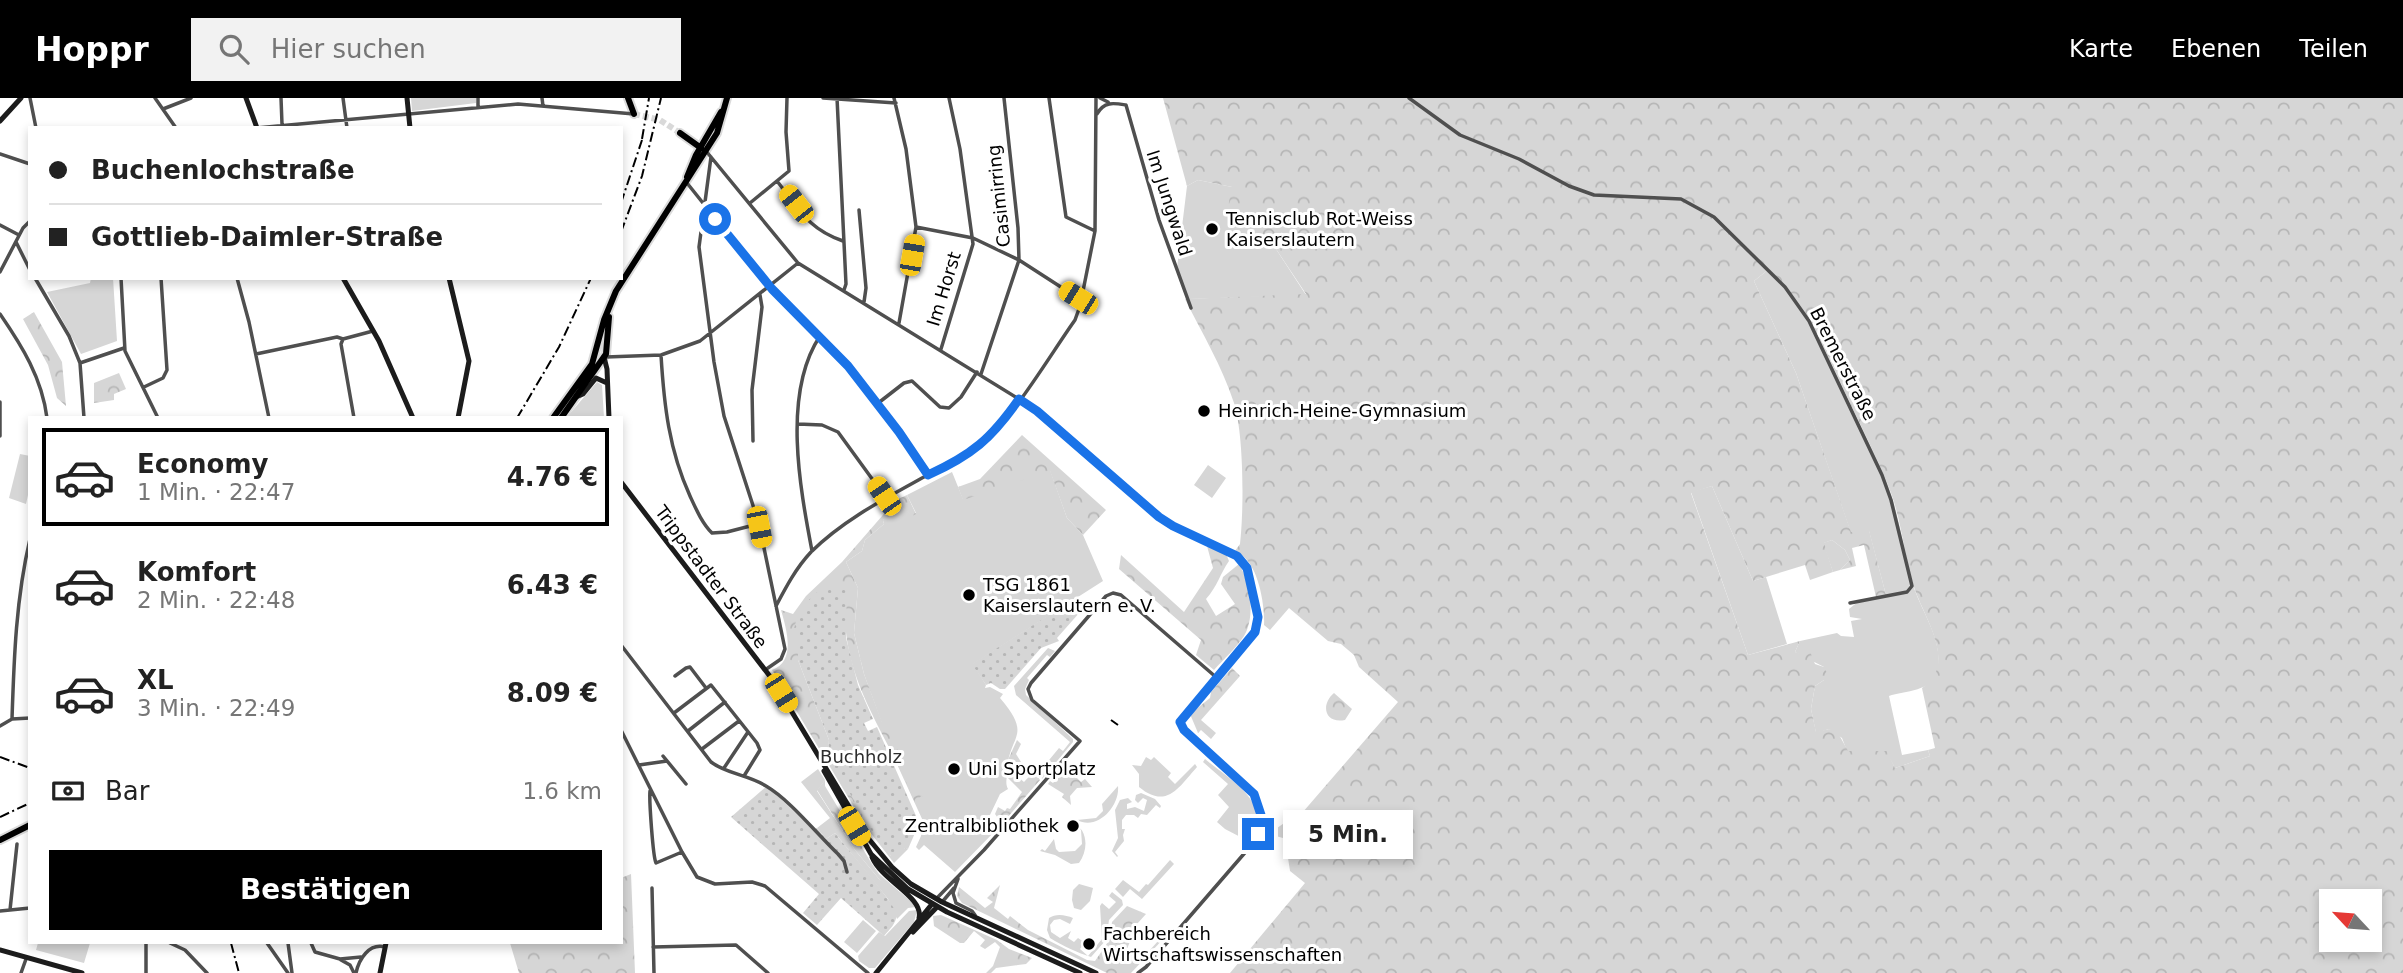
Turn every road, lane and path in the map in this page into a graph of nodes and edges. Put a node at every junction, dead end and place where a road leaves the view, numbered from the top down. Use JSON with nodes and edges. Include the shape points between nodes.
{"nodes":[{"id":1,"x":21,"y":98,"type":"edge"},
{"id":2,"x":30,"y":98,"type":"edge"},
{"id":3,"x":155,"y":98,"type":"edge"},
{"id":4,"x":191,"y":98,"type":"edge"},
{"id":5,"x":246,"y":98,"type":"edge"},
{"id":6,"x":281,"y":98,"type":"edge"},
{"id":7,"x":343,"y":98,"type":"edge"},
{"id":8,"x":407,"y":98,"type":"edge"},
{"id":9,"x":478,"y":98,"type":"edge"},
{"id":10,"x":542,"y":98,"type":"edge"},
{"id":11,"x":628,"y":98,"type":"edge"},
{"id":12,"x":787,"y":98,"type":"edge"},
{"id":13,"x":823,"y":98,"type":"edge"},
{"id":14,"x":949,"y":98,"type":"edge"},
{"id":15,"x":1004,"y":98,"type":"edge"},
{"id":16,"x":1049,"y":98,"type":"edge"},
{"id":17,"x":1098,"y":98,"type":"edge"},
{"id":18,"x":1125,"y":98,"type":"edge"},
{"id":19,"x":1409,"y":98,"type":"edge"},
{"id":20,"x":837,"y":99,"type":"edge"},
{"id":21,"x":726,"y":101,"type":"edge"},
{"id":22,"x":895,"y":101,"type":"edge"},
{"id":23,"x":1110,"y":103,"type":"junction"},
{"id":24,"x":1126,"y":105,"type":"junction"},
{"id":25,"x":543,"y":106,"type":"junction"},
{"id":26,"x":478,"y":108,"type":"junction"},
{"id":27,"x":163,"y":109,"type":"junction"},
{"id":28,"x":634,"y":114,"type":"joint"},
{"id":29,"x":408,"y":115,"type":"junction"},
{"id":30,"x":1096,"y":116,"type":"junction"},
{"id":31,"x":346,"y":119,"type":"junction"},
{"id":32,"x":0,"y":121,"type":"edge"},
{"id":33,"x":282,"y":124,"type":"junction"},
{"id":34,"x":36,"y":126,"type":"edge"},
{"id":35,"x":175,"y":126,"type":"edge"},
{"id":36,"x":256,"y":126,"type":"edge"},
{"id":37,"x":270,"y":126,"type":"edge"},
{"id":38,"x":347,"y":126,"type":"edge"},
{"id":39,"x":410,"y":126,"type":"edge"},
{"id":40,"x":680,"y":133,"type":"tunnel mouth"},
{"id":41,"x":706,"y":151,"type":"junction"},
{"id":42,"x":0,"y":154,"type":"edge"},
{"id":43,"x":28,"y":163,"type":"edge"},
{"id":44,"x":720,"y":167,"type":"junction"},
{"id":45,"x":711,"y":168,"type":"junction"},
{"id":46,"x":778,"y":181,"type":"junction"},
{"id":47,"x":685,"y":182,"type":"junction"},
{"id":48,"x":750,"y":203,"type":"junction"},
{"id":49,"x":704,"y":205,"type":"junction"},
{"id":50,"x":859,"y":210,"type":"dead end"},
{"id":51,"x":28,"y":222,"type":"edge"},
{"id":52,"x":0,"y":225,"type":"edge"},
{"id":53,"x":916,"y":228,"type":"junction"},
{"id":54,"x":1095,"y":231,"type":"junction"},
{"id":55,"x":19,"y":235,"type":"junction"},
{"id":56,"x":973,"y":238,"type":"junction"},
{"id":57,"x":843,"y":241,"type":"junction"},
{"id":58,"x":16,"y":242,"type":"junction"},
{"id":59,"x":1019,"y":260,"type":"junction"},
{"id":60,"x":798,"y":263,"type":"junction"},
{"id":61,"x":28,"y":266,"type":"edge"},
{"id":62,"x":0,"y":272,"type":"edge"},
{"id":63,"x":36,"y":280,"type":"edge"},
{"id":64,"x":121,"y":280,"type":"edge"},
{"id":65,"x":161,"y":280,"type":"edge"},
{"id":66,"x":238,"y":280,"type":"edge"},
{"id":67,"x":344,"y":280,"type":"edge"},
{"id":68,"x":449,"y":280,"type":"edge"},
{"id":69,"x":770,"y":287,"type":"junction"},
{"id":70,"x":844,"y":290,"type":"junction"},
{"id":71,"x":760,"y":295,"type":"junction"},
{"id":72,"x":1081,"y":300,"type":"junction"},
{"id":73,"x":612,"y":301,"type":"junction"},
{"id":74,"x":864,"y":302,"type":"junction"},
{"id":75,"x":1191,"y":308,"type":"dead end"},
{"id":76,"x":0,"y":314,"type":"edge"},
{"id":77,"x":603,"y":323,"type":"junction"},
{"id":78,"x":899,"y":323,"type":"junction"},
{"id":79,"x":373,"y":331,"type":"junction"},
{"id":80,"x":710,"y":335,"type":"junction"},
{"id":81,"x":820,"y":336,"type":"junction"},
{"id":82,"x":344,"y":339,"type":"junction"},
{"id":83,"x":124,"y":348,"type":"junction"},
{"id":84,"x":941,"y":349,"type":"junction"},
{"id":85,"x":256,"y":354,"type":"junction"},
{"id":86,"x":661,"y":355,"type":"junction"},
{"id":87,"x":604,"y":357,"type":"junction"},
{"id":88,"x":80,"y":363,"type":"junction"},
{"id":89,"x":592,"y":364,"type":"junction"},
{"id":90,"x":979,"y":373,"type":"junction"},
{"id":91,"x":607,"y":383,"type":"junction"},
{"id":92,"x":144,"y":387,"type":"junction"},
{"id":93,"x":576,"y":397,"type":"junction"},
{"id":94,"x":1019,"y":399,"type":"junction"},
{"id":95,"x":0,"y":402,"type":"edge"},
{"id":96,"x":877,"y":404,"type":"junction"},
{"id":97,"x":47,"y":416,"type":"edge"},
{"id":98,"x":83,"y":416,"type":"edge"},
{"id":99,"x":157,"y":416,"type":"edge"},
{"id":100,"x":269,"y":416,"type":"edge"},
{"id":101,"x":354,"y":416,"type":"edge"},
{"id":102,"x":412,"y":416,"type":"edge"},
{"id":103,"x":458,"y":416,"type":"edge"},
{"id":104,"x":555,"y":416,"type":"edge"},
{"id":105,"x":562,"y":416,"type":"edge"},
{"id":106,"x":609,"y":416,"type":"edge"},
{"id":107,"x":798,"y":424,"type":"junction"},
{"id":108,"x":0,"y":436,"type":"edge"},
{"id":109,"x":753,"y":441,"type":"dead end"},
{"id":110,"x":928,"y":475,"type":"junction"},
{"id":111,"x":623,"y":485,"type":"edge"},
{"id":112,"x":886,"y":498,"type":"junction"},
{"id":113,"x":759,"y":524,"type":"junction"},
{"id":114,"x":28,"y":548,"type":"edge"},
{"id":115,"x":813,"y":551,"type":"junction"},
{"id":116,"x":1850,"y":603,"type":"dead end"},
{"id":117,"x":776,"y":606,"type":"junction"},
{"id":118,"x":623,"y":648,"type":"edge"},
{"id":119,"x":765,"y":670,"type":"junction"},
{"id":120,"x":675,"y":676,"type":"dead end"},
{"id":121,"x":1217,"y":678,"type":"junction"},
{"id":122,"x":706,"y":688,"type":"junction"},
{"id":123,"x":725,"y":702,"type":"junction"},
{"id":124,"x":674,"y":713,"type":"junction"},
{"id":125,"x":28,"y":718,"type":"edge"},
{"id":126,"x":12,"y":719,"type":"junction"},
{"id":127,"x":739,"y":721,"type":"junction"},
{"id":128,"x":0,"y":726,"type":"edge"},
{"id":129,"x":687,"y":731,"type":"junction"},
{"id":130,"x":748,"y":732,"type":"junction"},
{"id":131,"x":623,"y":734,"type":"edge"},
{"id":132,"x":701,"y":749,"type":"junction"},
{"id":133,"x":663,"y":756,"type":"dead end"},
{"id":134,"x":667,"y":761,"type":"junction"},
{"id":135,"x":821,"y":762,"type":"junction"},
{"id":136,"x":639,"y":765,"type":"junction"},
{"id":137,"x":724,"y":769,"type":"junction"},
{"id":138,"x":743,"y":776,"type":"junction"},
{"id":139,"x":686,"y":785,"type":"dead end"},
{"id":140,"x":650,"y":788,"type":"junction"},
{"id":141,"x":28,"y":826,"type":"edge"},
{"id":142,"x":0,"y":840,"type":"edge"},
{"id":143,"x":17,"y":844,"type":"dead end"},
{"id":144,"x":682,"y":852,"type":"junction"},
{"id":145,"x":871,"y":854,"type":"junction"},
{"id":146,"x":847,"y":872,"type":"dead end"},
{"id":147,"x":958,"y":877,"type":"junction"},
{"id":148,"x":955,"y":887,"type":"junction"},
{"id":149,"x":652,"y":888,"type":"dead end"},
{"id":150,"x":937,"y":903,"type":"junction"},
{"id":151,"x":28,"y":908,"type":"edge"},
{"id":152,"x":10,"y":910,"type":"junction"},
{"id":153,"x":0,"y":911,"type":"edge"},
{"id":154,"x":976,"y":917,"type":"junction"},
{"id":155,"x":918,"y":921,"type":"junction"},
{"id":156,"x":908,"y":936,"type":"junction"},
{"id":157,"x":146,"y":944,"type":"edge"},
{"id":158,"x":268,"y":944,"type":"edge"},
{"id":159,"x":288,"y":944,"type":"edge"},
{"id":160,"x":311,"y":944,"type":"edge"},
{"id":161,"x":180,"y":945,"type":"edge"},
{"id":162,"x":386,"y":945,"type":"edge"},
{"id":163,"x":653,"y":947,"type":"junction"},
{"id":164,"x":0,"y":950,"type":"edge"},
{"id":165,"x":27,"y":957,"type":"junction"},
{"id":166,"x":361,"y":957,"type":"junction"},
{"id":167,"x":340,"y":959,"type":"junction"},
{"id":168,"x":21,"y":973,"type":"edge"},
{"id":169,"x":82,"y":973,"type":"edge"},
{"id":170,"x":146,"y":973,"type":"edge"},
{"id":171,"x":207,"y":973,"type":"edge"},
{"id":172,"x":290,"y":973,"type":"edge"},
{"id":173,"x":355,"y":973,"type":"edge"},
{"id":174,"x":380,"y":973,"type":"edge"},
{"id":175,"x":654,"y":973,"type":"edge"},
{"id":176,"x":768,"y":973,"type":"edge"},
{"id":177,"x":868,"y":973,"type":"edge"},
{"id":178,"x":876,"y":973,"type":"edge"},
{"id":179,"x":1080,"y":973,"type":"edge"},
{"id":180,"x":1096,"y":973,"type":"edge"},
{"id":181,"x":1140,"y":973,"type":"edge"}],
"edges":[{"from":1,"to":32,"type":"main road"},
{"from":2,"to":34,"type":"street"},
{"from":3,"to":27,"type":"street"},
{"from":4,"to":27,"type":"street"},
{"from":5,"to":36,"type":"main road"},
{"from":6,"to":33,"type":"street"},
{"from":7,"to":31,"type":"street"},
{"from":8,"to":29,"type":"main road"},
{"from":9,"to":26,"type":"street"},
{"from":10,"to":25,"type":"street"},
{"from":11,"to":28,"type":"main road"},
{"from":12,"to":46,"type":"street","via":[[789,168]]},
{"from":13,"to":20,"type":"street"},
{"from":14,"to":56,"type":"street"},
{"from":15,"to":59,"type":"street","name":"Casimirring"},
{"from":16,"to":54,"type":"street","via":[[1066,217]]},
{"from":17,"to":23,"type":"street"},
{"from":17,"to":30,"type":"street"},
{"from":18,"to":24,"type":"street","name":"Im Jungwald"},
{"from":19,"to":116,"type":"street","name":"Bremerstraße","via":[[1449,129],[1569,186],[1594,195],[1668,197],[1692,203],[1714,217],[1785,287],[1809,321],[1874,458],[1891,499],[1912,586],[1904,593]]},
{"from":20,"to":22,"type":"street"},
{"from":20,"to":57,"type":"street"},
{"from":21,"to":41,"type":"main road","via":[[719,128]]},
{"from":22,"to":53,"type":"street"},
{"from":23,"to":24,"type":"street"},
{"from":23,"to":30,"type":"street"},
{"from":24,"to":75,"type":"street","name":"Im Jungwald","via":[[1159,220]]},
{"from":25,"to":26,"type":"street"},
{"from":25,"to":28,"type":"street"},
{"from":26,"to":29,"type":"street"},
{"from":27,"to":35,"type":"street"},
{"from":29,"to":31,"type":"street"},
{"from":29,"to":39,"type":"main road"},
{"from":30,"to":54,"type":"street"},
{"from":31,"to":33,"type":"street"},
{"from":31,"to":38,"type":"street"},
{"from":33,"to":37,"type":"street"},
{"from":40,"to":41,"type":"main road"},
{"from":41,"to":44,"type":"street"},
{"from":41,"to":45,"type":"street"},
{"from":41,"to":47,"type":"main road"},
{"from":42,"to":43,"type":"street"},
{"from":44,"to":45,"type":"street"},
{"from":44,"to":48,"type":"street"},
{"from":45,"to":49,"type":"street"},
{"from":46,"to":48,"type":"street"},
{"from":46,"to":57,"type":"street","via":[[812,225]]},
{"from":47,"to":49,"type":"street"},
{"from":47,"to":73,"type":"main road"},
{"from":48,"to":60,"type":"street"},
{"from":49,"to":69,"type":"street"},
{"from":49,"to":80,"type":"street","via":[[699,247]]},
{"from":50,"to":74,"type":"street"},
{"from":51,"to":55,"type":"street"},
{"from":52,"to":55,"type":"street"},
{"from":53,"to":56,"type":"street","name":"Casimirring"},
{"from":53,"to":78,"type":"street"},
{"from":54,"to":72,"type":"street"},
{"from":55,"to":58,"type":"street"},
{"from":56,"to":59,"type":"street","name":"Casimirring"},
{"from":56,"to":84,"type":"street","name":"Im Horst"},
{"from":57,"to":70,"type":"street"},
{"from":58,"to":61,"type":"street"},
{"from":58,"to":62,"type":"street"},
{"from":59,"to":72,"type":"street"},
{"from":59,"to":90,"type":"street"},
{"from":60,"to":69,"type":"street"},
{"from":60,"to":70,"type":"street"},
{"from":63,"to":88,"type":"street"},
{"from":64,"to":83,"type":"street"},
{"from":65,"to":92,"type":"street","via":[[167,370],[163,378]]},
{"from":66,"to":85,"type":"street"},
{"from":67,"to":79,"type":"main road"},
{"from":68,"to":103,"type":"main road","via":[[469,361]]},
{"from":69,"to":71,"type":"street"},
{"from":69,"to":81,"type":"street"},
{"from":70,"to":74,"type":"street"},
{"from":71,"to":80,"type":"street"},
{"from":71,"to":109,"type":"street"},
{"from":72,"to":94,"type":"street","via":[[1075,320]]},
{"from":73,"to":77,"type":"main road"},
{"from":73,"to":87,"type":"main road"},
{"from":74,"to":78,"type":"street"},
{"from":76,"to":97,"type":"street","via":[[39,381]]},
{"from":77,"to":87,"type":"main road"},
{"from":77,"to":89,"type":"main road"},
{"from":78,"to":84,"type":"street"},
{"from":79,"to":82,"type":"street"},
{"from":79,"to":102,"type":"main road"},
{"from":80,"to":86,"type":"street"},
{"from":80,"to":113,"type":"street","via":[[724,416]]},
{"from":81,"to":96,"type":"street"},
{"from":81,"to":107,"type":"street","via":[[804,372]]},
{"from":82,"to":85,"type":"street"},
{"from":82,"to":101,"type":"street","via":[[341,344]]},
{"from":83,"to":88,"type":"street"},
{"from":83,"to":92,"type":"street"},
{"from":84,"to":90,"type":"street"},
{"from":85,"to":100,"type":"street"},
{"from":86,"to":87,"type":"street"},
{"from":86,"to":113,"type":"street","via":[[669,436],[699,515],[712,533]]},
{"from":87,"to":89,"type":"main road"},
{"from":87,"to":91,"type":"main road"},
{"from":87,"to":93,"type":"main road"},
{"from":88,"to":98,"type":"street"},
{"from":89,"to":104,"type":"main road"},
{"from":90,"to":94,"type":"street"},
{"from":90,"to":96,"type":"street","via":[[949,408],[940,407],[912,381]]},
{"from":91,"to":93,"type":"main road","via":[[596,378]]},
{"from":91,"to":106,"type":"main road"},
{"from":92,"to":99,"type":"street"},
{"from":93,"to":105,"type":"main road"},
{"from":94,"to":110,"type":"street","via":[[975,450]]},
{"from":94,"to":121,"type":"street","via":[[1159,517],[1237,556],[1247,568],[1258,625]]},
{"from":95,"to":108,"type":"street"},
{"from":96,"to":110,"type":"street"},
{"from":107,"to":112,"type":"street","via":[[822,425],[838,432]]},
{"from":107,"to":115,"type":"street","via":[[799,466]]},
{"from":110,"to":112,"type":"street"},
{"from":111,"to":119,"type":"main road","name":"Trippstadter Straße"},
{"from":112,"to":115,"type":"street"},
{"from":113,"to":117,"type":"street"},
{"from":114,"to":126,"type":"street","via":[[15,636]]},
{"from":115,"to":117,"type":"street"},
{"from":117,"to":119,"type":"street","via":[[785,649]]},
{"from":118,"to":124,"type":"street"},
{"from":119,"to":135,"type":"main road","name":"Trippstadter Straße"},
{"from":120,"to":122,"type":"street","via":[[690,667]]},
{"from":121,"to":147,"type":"street","via":[[1121,596],[1110,594],[1028,689],[1030,697],[1080,741]]},
{"from":121,"to":181,"type":"street","via":[[1180,722],[1250,789],[1261,823],[1254,842]]},
{"from":122,"to":123,"type":"street","via":[[711,685]]},
{"from":122,"to":124,"type":"street"},
{"from":123,"to":127,"type":"street"},
{"from":123,"to":129,"type":"street"},
{"from":124,"to":129,"type":"street"},
{"from":125,"to":126,"type":"street"},
{"from":126,"to":128,"type":"street"},
{"from":127,"to":130,"type":"street"},
{"from":127,"to":132,"type":"street"},
{"from":129,"to":132,"type":"street"},
{"from":130,"to":137,"type":"street"},
{"from":130,"to":138,"type":"street","via":[[760,750]]},
{"from":131,"to":136,"type":"street"},
{"from":132,"to":137,"type":"street"},
{"from":133,"to":134,"type":"street"},
{"from":134,"to":136,"type":"street"},
{"from":134,"to":139,"type":"street"},
{"from":135,"to":145,"type":"main road","name":"Trippstadter Straße"},
{"from":135,"to":150,"type":"main road","name":"Trippstadter Straße","via":[[876,850]]},
{"from":136,"to":140,"type":"street"},
{"from":137,"to":138,"type":"street"},
{"from":138,"to":146,"type":"street","via":[[774,791],[838,854]]},
{"from":140,"to":144,"type":"street"},
{"from":140,"to":144,"type":"street","via":[[653,858],[656,863]]},
{"from":141,"to":142,"type":"main road"},
{"from":143,"to":152,"type":"street"},
{"from":144,"to":177,"type":"street","via":[[697,877],[709,884],[752,882],[765,886]]},
{"from":145,"to":150,"type":"main road","name":"Trippstadter Straße","via":[[896,879]]},
{"from":145,"to":155,"type":"main road","via":[[883,874],[916,901]]},
{"from":147,"to":148,"type":"street"},
{"from":147,"to":150,"type":"street"},
{"from":148,"to":150,"type":"street"},
{"from":148,"to":154,"type":"street","via":[[956,902]]},
{"from":149,"to":163,"type":"street"},
{"from":150,"to":154,"type":"main road","name":"Trippstadter Straße"},
{"from":150,"to":155,"type":"main road"},
{"from":150,"to":156,"type":"main road"},
{"from":150,"to":179,"type":"main road","name":"Trippstadter Straße"},
{"from":151,"to":152,"type":"street"},
{"from":152,"to":153,"type":"street"},
{"from":154,"to":180,"type":"main road","name":"Trippstadter Straße"},
{"from":155,"to":156,"type":"main road"},
{"from":156,"to":178,"type":"main road"},
{"from":157,"to":170,"type":"street"},
{"from":158,"to":172,"type":"street"},
{"from":159,"to":172,"type":"street"},
{"from":160,"to":167,"type":"street","via":[[315,952]]},
{"from":161,"to":171,"type":"street"},
{"from":162,"to":166,"type":"street"},
{"from":162,"to":174,"type":"main road"},
{"from":163,"to":175,"type":"street"},
{"from":163,"to":176,"type":"street","via":[[736,945]]},
{"from":164,"to":165,"type":"main road"},
{"from":165,"to":168,"type":"street"},
{"from":165,"to":169,"type":"main road"},
{"from":166,"to":167,"type":"street"},
{"from":166,"to":173,"type":"street"},
{"from":167,"to":173,"type":"street"}]}
